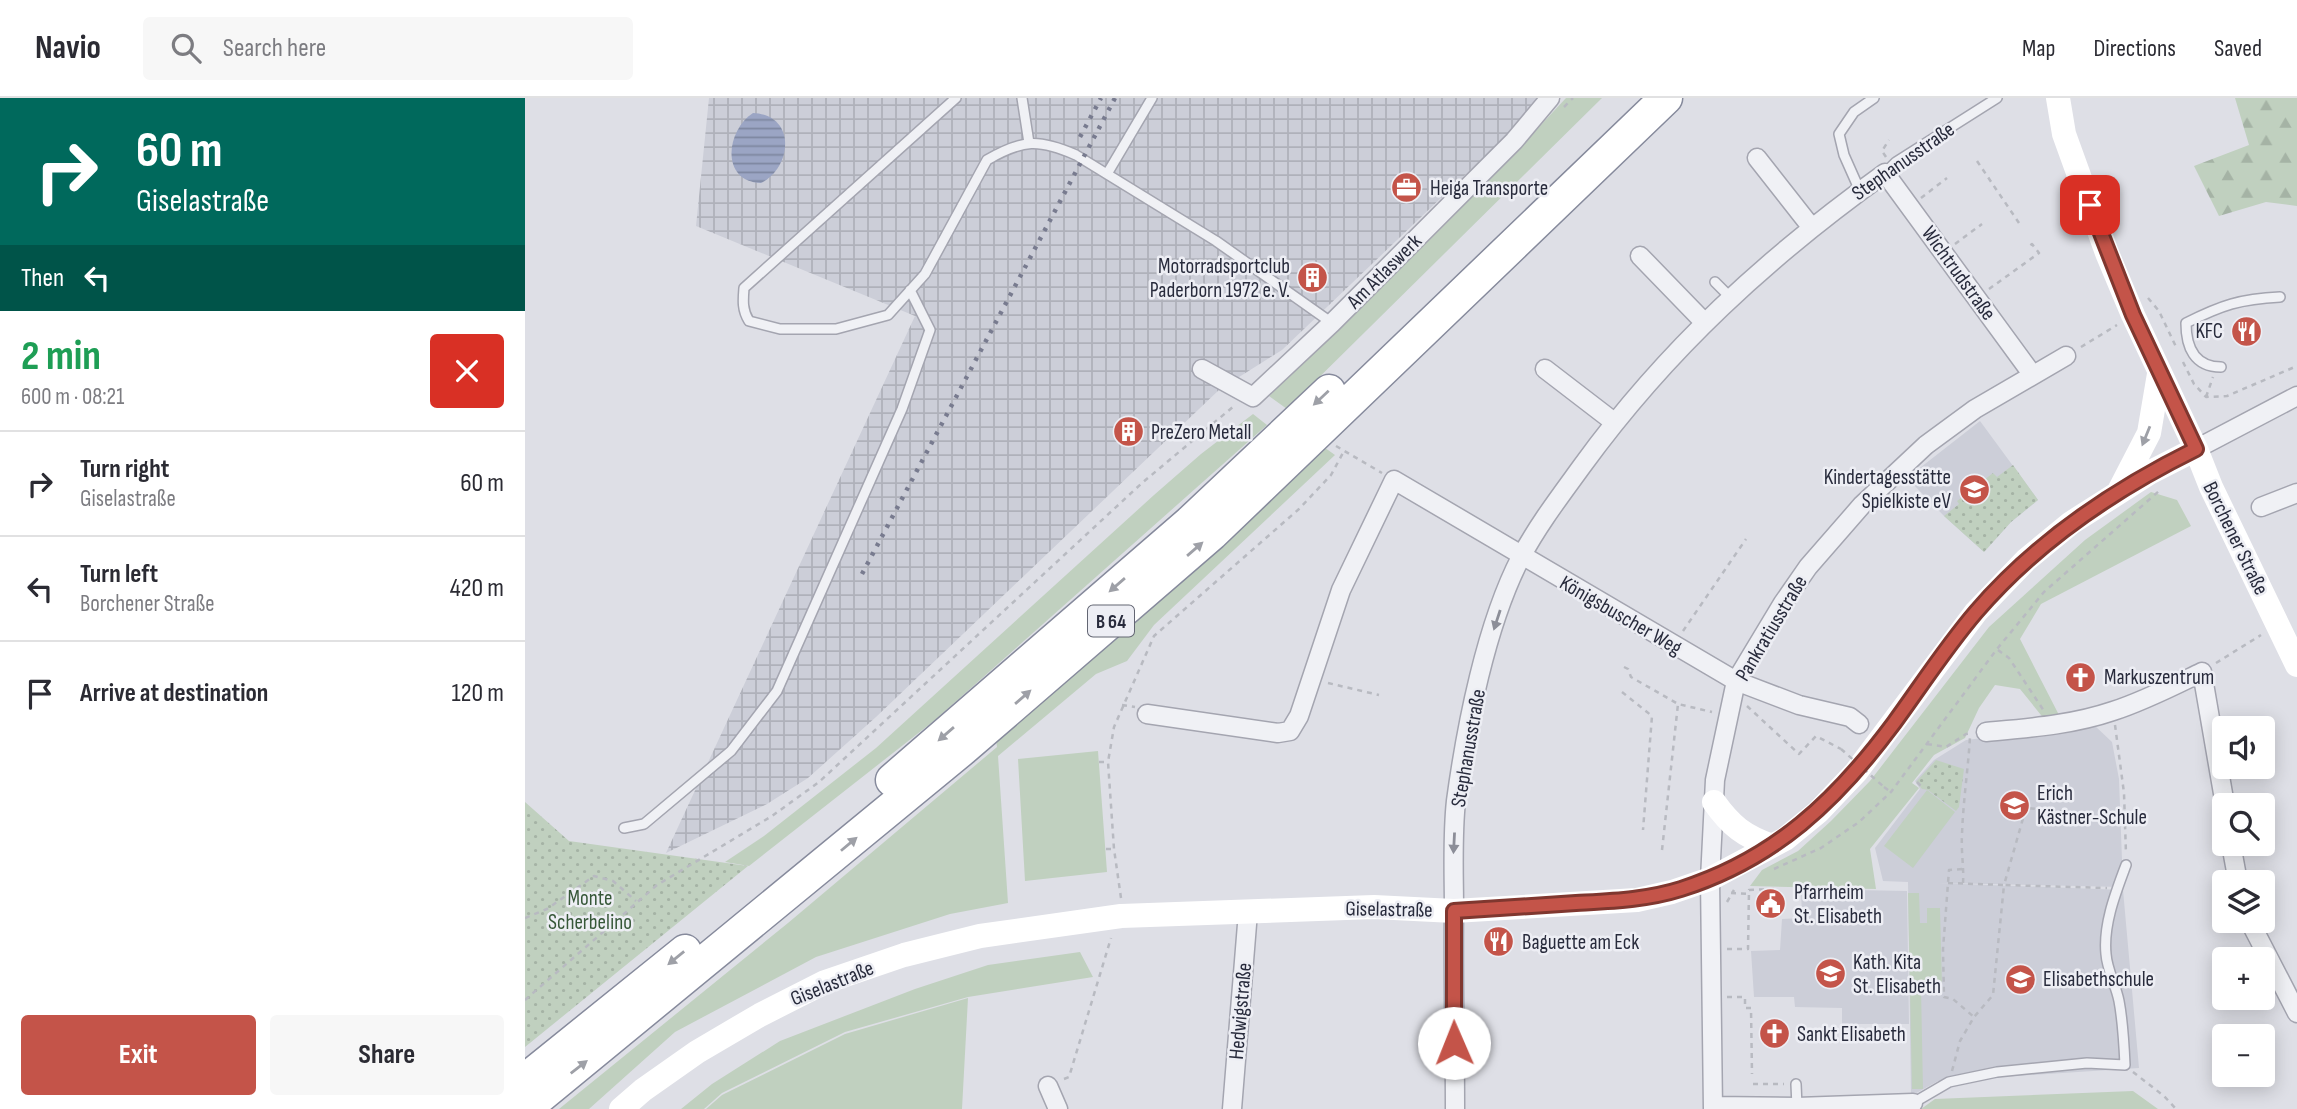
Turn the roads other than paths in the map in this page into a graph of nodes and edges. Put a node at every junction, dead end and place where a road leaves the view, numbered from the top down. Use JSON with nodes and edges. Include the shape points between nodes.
{"nodes":[{"id":1,"x":956,"y":98,"type":"edge"},
{"id":2,"x":1022,"y":98,"type":"edge"},
{"id":3,"x":1151,"y":98,"type":"edge"},
{"id":4,"x":1551,"y":98,"type":"edge"},
{"id":5,"x":1637,"y":98,"type":"edge"},
{"id":6,"x":1666,"y":98,"type":"edge"},
{"id":7,"x":1874,"y":98,"type":"edge"},
{"id":8,"x":1997,"y":98,"type":"edge"},
{"id":9,"x":2058,"y":98,"type":"edge"},
{"id":10,"x":1029,"y":143,"type":"junction"},
{"id":11,"x":1757,"y":158,"type":"dead end"},
{"id":12,"x":1885,"y":173,"type":"junction"},
{"id":13,"x":1107,"y":174,"type":"junction"},
{"id":14,"x":1860,"y":191,"type":"junction"},
{"id":15,"x":1812,"y":228,"type":"junction"},
{"id":16,"x":1640,"y":257,"type":"dead end"},
{"id":17,"x":1715,"y":282,"type":"dead end"},
{"id":18,"x":910,"y":290,"type":"junction"},
{"id":19,"x":1730,"y":297,"type":"junction"},
{"id":20,"x":2280,"y":297,"type":"dead end"},
{"id":21,"x":1704,"y":322,"type":"junction"},
{"id":22,"x":1332,"y":323,"type":"junction"},
{"id":23,"x":2066,"y":356,"type":"road end"},
{"id":24,"x":2219,"y":367,"type":"road end"},
{"id":25,"x":1202,"y":369,"type":"dead end"},
{"id":26,"x":1545,"y":369,"type":"dead end"},
{"id":27,"x":2032,"y":374,"type":"junction"},
{"id":28,"x":2159,"y":374,"type":"junction"},
{"id":29,"x":2297,"y":396,"type":"edge"},
{"id":30,"x":1614,"y":422,"type":"junction"},
{"id":31,"x":2196,"y":449,"type":"junction"},
{"id":32,"x":2297,"y":492,"type":"edge"},
{"id":33,"x":2117,"y":494,"type":"junction"},
{"id":34,"x":2261,"y":507,"type":"dead end"},
{"id":35,"x":1521,"y":557,"type":"junction"},
{"id":36,"x":2297,"y":665,"type":"edge"},
{"id":37,"x":1736,"y":681,"type":"junction"},
{"id":38,"x":1147,"y":714,"type":"dead end"},
{"id":39,"x":1859,"y":723,"type":"dead end"},
{"id":40,"x":1986,"y":732,"type":"dead end"},
{"id":41,"x":2223,"y":793,"type":"edge"},
{"id":42,"x":1714,"y":802,"type":"junction"},
{"id":43,"x":624,"y":828,"type":"dead end"},
{"id":44,"x":1771,"y":858,"type":"junction"},
{"id":45,"x":2126,"y":865,"type":"road end"},
{"id":46,"x":1710,"y":879,"type":"junction"},
{"id":47,"x":1454,"y":911,"type":"junction"},
{"id":48,"x":1248,"y":912,"type":"junction"},
{"id":49,"x":2256,"y":933,"type":"edge"},
{"id":50,"x":2297,"y":1013,"type":"edge"},
{"id":51,"x":525,"y":1080,"type":"edge"},
{"id":52,"x":1797,"y":1084,"type":"road end"},
{"id":53,"x":1048,"y":1086,"type":"road end"},
{"id":54,"x":1913,"y":1103,"type":"joint"},
{"id":55,"x":1713,"y":1108,"type":"edge"},
{"id":56,"x":1797,"y":1108,"type":"edge"},
{"id":57,"x":525,"y":1109,"type":"edge"},
{"id":58,"x":621,"y":1109,"type":"edge"},
{"id":59,"x":1058,"y":1109,"type":"edge"},
{"id":60,"x":1232,"y":1109,"type":"edge"},
{"id":61,"x":1455,"y":1109,"type":"edge"}],
"edges":[{"from":1,"to":18,"type":"lane","via":[[744,288],[744,314],[756,324],[779,329],[837,329],[888,315]]},
{"from":2,"to":10,"type":"lane"},
{"from":3,"to":13,"type":"lane"},
{"from":4,"to":22,"type":"street","name":"Am Atlaswerk"},
{"from":5,"to":51,"type":"highway","number":"B 64","one_way":true,"via":[[1191,522],[791,865]]},
{"from":57,"to":6,"type":"highway","number":"B 64","one_way":true,"via":[[953,758],[1212,534]]},
{"from":7,"to":14,"type":"lane","via":[[1854,112],[1839,134]]},
{"from":8,"to":12,"type":"lane","name":"Stephanusstraße"},
{"from":9,"to":28,"type":"main road","name":"Borchener Straße","via":[[2064,134],[2107,253],[2139,304]]},
{"from":10,"to":13,"type":"lane","via":[[1051,144]]},
{"from":10,"to":18,"type":"lane","via":[[987,160],[925,274]]},
{"from":11,"to":15,"type":"street"},
{"from":12,"to":14,"type":"street","name":"Stephanusstraße"},
{"from":12,"to":27,"type":"street","name":"Wichtrudstraße"},
{"from":13,"to":22,"type":"lane","via":[[1216,241]]},
{"from":14,"to":15,"type":"street","name":"Stephanusstraße"},
{"from":15,"to":19,"type":"street","name":"Stephanusstraße"},
{"from":16,"to":21,"type":"street"},
{"from":17,"to":19,"type":"lane"},
{"from":18,"to":43,"type":"lane","via":[[930,330],[902,409],[777,691],[731,751],[645,824]]},
{"from":19,"to":21,"type":"street","name":"Stephanusstraße"},
{"from":20,"to":24,"type":"lane","via":[[2246,298],[2186,323],[2193,355],[2207,366]]},
{"from":21,"to":30,"type":"street","name":"Stephanusstraße"},
{"from":22,"to":25,"type":"street","name":"Am Atlaswerk","via":[[1254,397]]},
{"from":23,"to":27,"type":"street","name":"Pankratiusstraße"},
{"from":26,"to":30,"type":"street"},
{"from":27,"to":37,"type":"street","name":"Pankratiusstraße","via":[[1926,445],[1862,505],[1795,585]]},
{"from":28,"to":31,"type":"main road","name":"Borchener Straße"},
{"from":28,"to":33,"type":"main road","one_way":true,"via":[[2149,433]]},
{"from":29,"to":31,"type":"street"},
{"from":30,"to":35,"type":"street","name":"Stephanusstraße"},
{"from":31,"to":33,"type":"main road","name":"Giselastraße"},
{"from":31,"to":36,"type":"main road","name":"Borchener Straße"},
{"from":32,"to":34,"type":"street"},
{"from":33,"to":44,"type":"main road","name":"Giselastraße","via":[[2071,523],[2026,560],[1976,612],[1856,772],[1784,839]]},
{"from":35,"to":37,"type":"street","name":"Königsbuscher Weg"},
{"from":35,"to":38,"type":"street","name":"Königsbuscher Weg","via":[[1394,480],[1341,590],[1290,731]]},
{"from":35,"to":47,"type":"street","name":"Stephanusstraße","one_way":true,"via":[[1491,638],[1465,746],[1456,803]]},
{"from":37,"to":39,"type":"street","name":"Königsbuscher Weg"},
{"from":37,"to":42,"type":"street","name":"Pankratiusstraße"},
{"from":40,"to":41,"type":"street","via":[[2054,726],[2113,712],[2202,672]]},
{"from":42,"to":44,"type":"main road","via":[[1727,821]]},
{"from":42,"to":46,"type":"street","name":"Pankratiusstraße"},
{"from":44,"to":46,"type":"main road","name":"Giselastraße"},
{"from":45,"to":54,"type":"lane","via":[[2117,888],[2106,957],[2119,999],[2125,1065],[2087,1063],[1997,1072],[1949,1082]]},
{"from":46,"to":47,"type":"main road","name":"Giselastraße","via":[[1637,900]]},
{"from":46,"to":55,"type":"street","name":"Pankratiusstraße"},
{"from":47,"to":48,"type":"main road","name":"Giselastraße","via":[[1374,907]]},
{"from":47,"to":61,"type":"street","name":"Stephanusstraße"},
{"from":48,"to":58,"type":"main road","name":"Giselastraße","via":[[980,936],[904,955],[825,982],[760,1015],[697,1052]]},
{"from":48,"to":60,"type":"street","name":"Hedwigstraße"},
{"from":49,"to":50,"type":"street"},
{"from":52,"to":56,"type":"lane"},
{"from":53,"to":59,"type":"street"},
{"from":54,"to":56,"type":"street","name":"Pankratiusstraße"},
{"from":55,"to":56,"type":"street","name":"Pankratiusstraße"}]}
